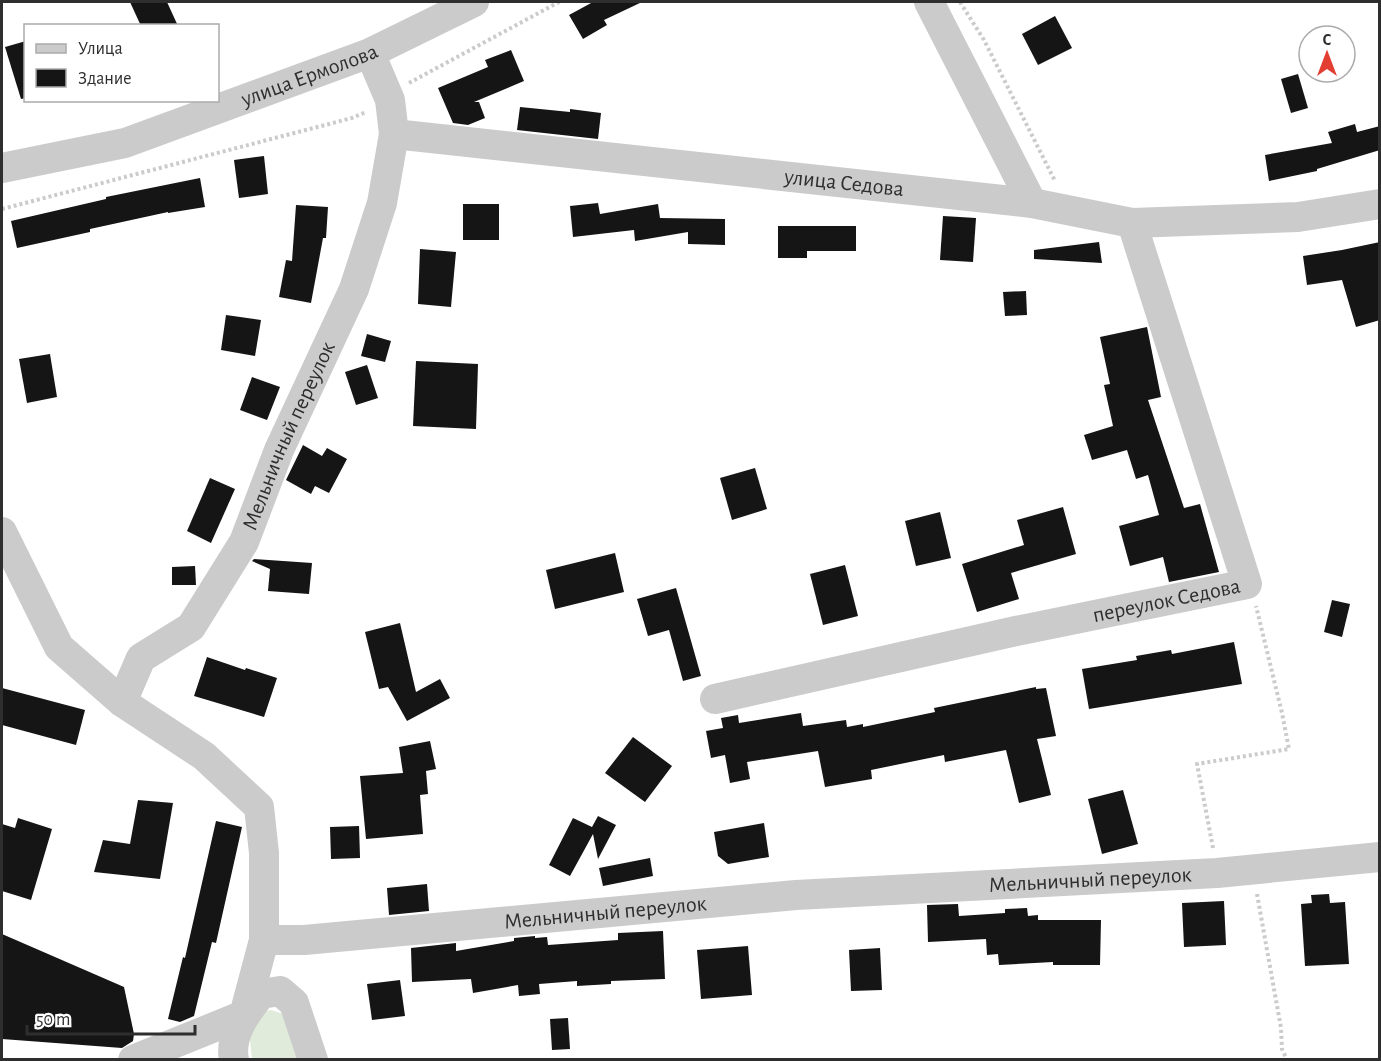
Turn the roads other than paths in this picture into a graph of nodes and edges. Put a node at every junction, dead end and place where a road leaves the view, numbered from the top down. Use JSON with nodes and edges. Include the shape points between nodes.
{"nodes":[{"id":1,"x":474,"y":2,"type":"edge"},
{"id":2,"x":929,"y":2,"type":"edge"},
{"id":3,"x":370,"y":52,"type":"junction"},
{"id":4,"x":394,"y":134,"type":"junction"},
{"id":5,"x":2,"y":168,"type":"edge"},
{"id":6,"x":1032,"y":203,"type":"junction"},
{"id":7,"x":1380,"y":204,"type":"edge"},
{"id":8,"x":1132,"y":224,"type":"junction"},
{"id":9,"x":2,"y":532,"type":"edge"},
{"id":10,"x":715,"y":699,"type":"dead end"},
{"id":11,"x":122,"y":702,"type":"junction"},
{"id":12,"x":1380,"y":857,"type":"edge"},
{"id":13,"x":264,"y":940,"type":"junction"},
{"id":14,"x":294,"y":1003,"type":"junction"},
{"id":15,"x":244,"y":1015,"type":"junction"},
{"id":16,"x":133,"y":1059,"type":"edge"},
{"id":17,"x":234,"y":1059,"type":"edge"},
{"id":18,"x":313,"y":1059,"type":"edge"}],
"edges":[{"from":1,"to":3,"type":"street","name":"улица Ермолова"},
{"from":2,"to":6,"type":"street"},
{"from":3,"to":4,"type":"street","via":[[390,100]]},
{"from":3,"to":5,"type":"street","name":"улица Ермолова","via":[[125,143]]},
{"from":4,"to":6,"type":"street","name":"улица Седова"},
{"from":4,"to":11,"type":"street","name":"Мельничный переулок","via":[[382,203],[354,289],[279,450],[244,542],[191,627],[141,658]]},
{"from":6,"to":8,"type":"street","name":"улица Седова"},
{"from":7,"to":8,"type":"street","name":"улица Седова","via":[[1298,217]]},
{"from":8,"to":10,"type":"street","name":"переулок Седова","via":[[1247,584]]},
{"from":9,"to":11,"type":"street","via":[[59,647]]},
{"from":11,"to":13,"type":"street","via":[[204,756],[259,807],[264,852]]},
{"from":12,"to":13,"type":"street","name":"Мельничный переулок","via":[[1217,873],[796,895],[304,940]]},
{"from":13,"to":14,"type":"street"},
{"from":13,"to":15,"type":"street"},
{"from":14,"to":15,"type":"street","via":[[280,992],[261,994]]},
{"from":14,"to":18,"type":"street"},
{"from":15,"to":16,"type":"street"},
{"from":15,"to":17,"type":"street","via":[[232,1048]]}]}
